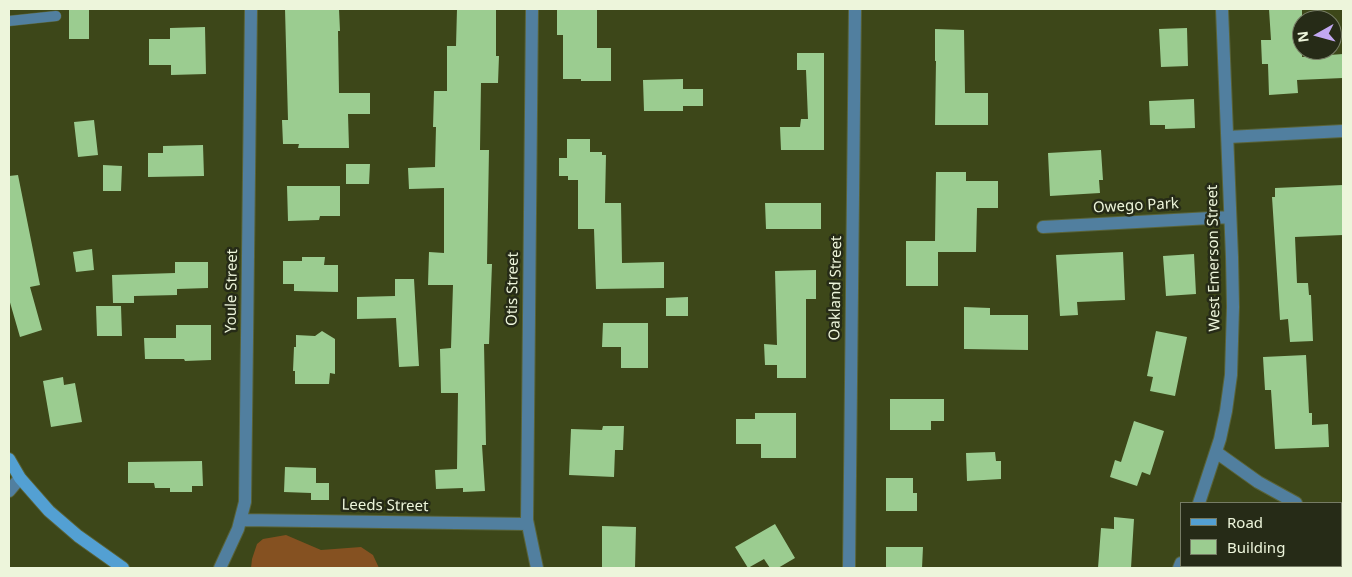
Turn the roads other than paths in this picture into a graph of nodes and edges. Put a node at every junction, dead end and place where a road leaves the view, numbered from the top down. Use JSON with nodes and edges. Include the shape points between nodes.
{"nodes":[{"id":1,"x":251,"y":9,"type":"edge"},
{"id":2,"x":532,"y":9,"type":"edge"},
{"id":3,"x":856,"y":9,"type":"edge"},
{"id":4,"x":1222,"y":9,"type":"edge"},
{"id":5,"x":56,"y":16,"type":"dead end"},
{"id":6,"x":9,"y":21,"type":"edge"},
{"id":7,"x":1343,"y":131,"type":"edge"},
{"id":8,"x":1228,"y":136,"type":"junction"},
{"id":9,"x":1230,"y":217,"type":"junction"},
{"id":10,"x":1043,"y":228,"type":"dead end"},
{"id":11,"x":1216,"y":452,"type":"junction"},
{"id":12,"x":9,"y":459,"type":"edge"},
{"id":13,"x":20,"y":478,"type":"junction"},
{"id":14,"x":9,"y":491,"type":"edge"},
{"id":15,"x":1199,"y":502,"type":"edge"},
{"id":16,"x":1294,"y":502,"type":"edge"},
{"id":17,"x":242,"y":520,"type":"junction"},
{"id":18,"x":527,"y":524,"type":"junction"},
{"id":19,"x":122,"y":568,"type":"edge"},
{"id":20,"x":220,"y":568,"type":"edge"},
{"id":21,"x":537,"y":568,"type":"edge"},
{"id":22,"x":849,"y":568,"type":"edge"}],
"edges":[{"from":1,"to":17,"type":"street","name":"Youle Street"},
{"from":2,"to":18,"type":"street","name":"Otis Street"},
{"from":3,"to":22,"type":"street","name":"Oakland Street"},
{"from":4,"to":8,"type":"street","name":"West Emerson Street"},
{"from":5,"to":6,"type":"lane"},
{"from":7,"to":8,"type":"street"},
{"from":8,"to":9,"type":"street","name":"West Emerson Street"},
{"from":9,"to":10,"type":"street","name":"Owego Park"},
{"from":9,"to":11,"type":"street","name":"West Emerson Street","via":[[1231,375]]},
{"from":11,"to":15,"type":"street","name":"West Emerson Street"},
{"from":11,"to":16,"type":"street","via":[[1258,482]]},
{"from":12,"to":13,"type":"main road"},
{"from":13,"to":14,"type":"street"},
{"from":13,"to":19,"type":"main road","via":[[63,524]]},
{"from":17,"to":18,"type":"street","name":"Leeds Street"},
{"from":17,"to":20,"type":"street","name":"Youle Street"},
{"from":18,"to":21,"type":"street","name":"Otis Street"}]}
